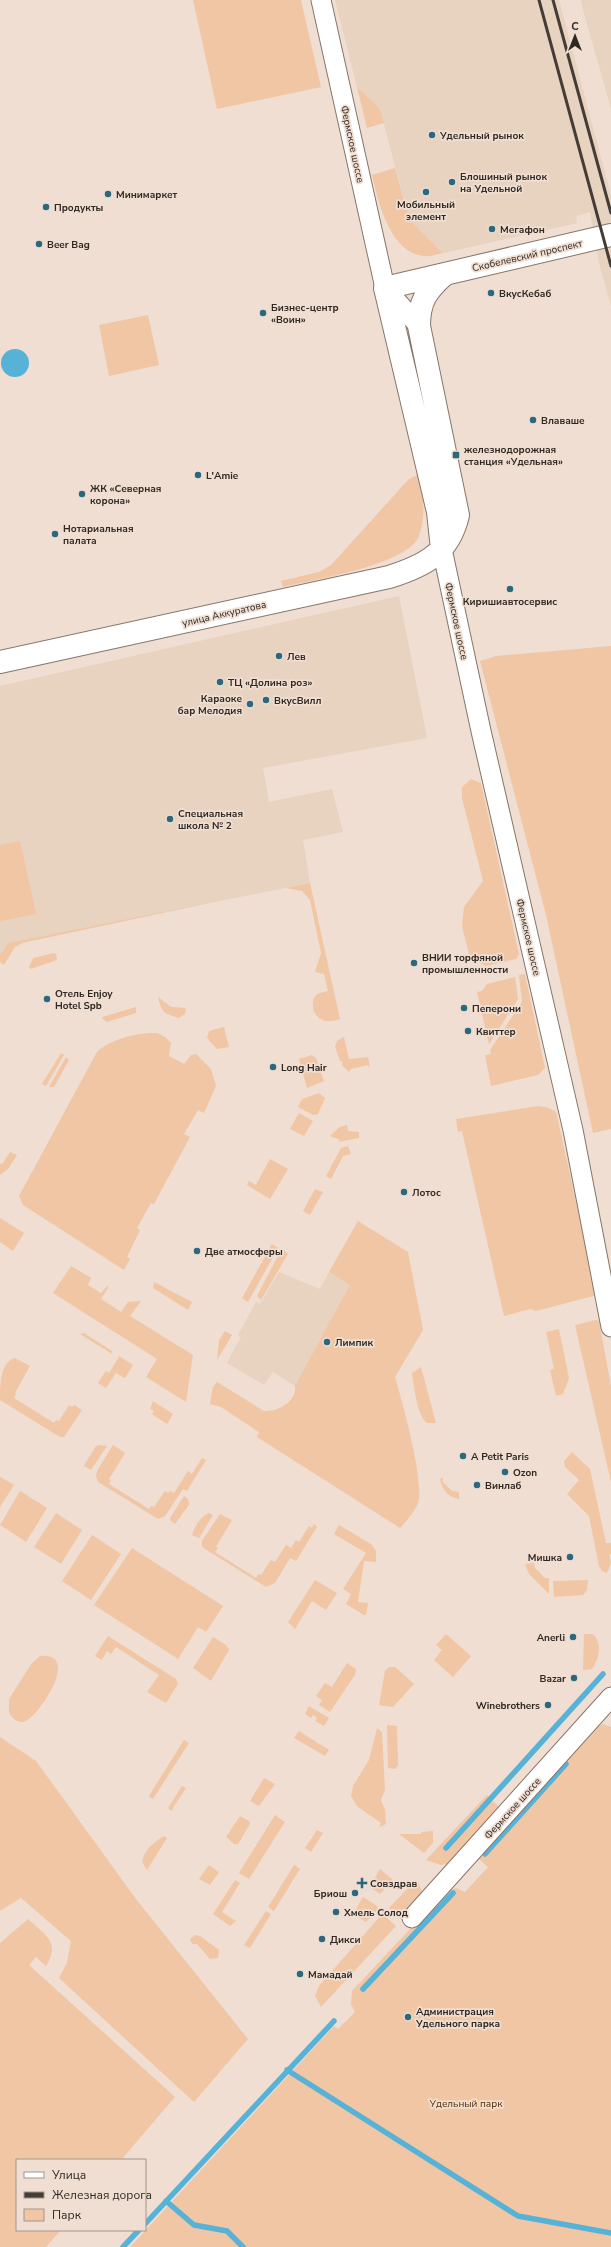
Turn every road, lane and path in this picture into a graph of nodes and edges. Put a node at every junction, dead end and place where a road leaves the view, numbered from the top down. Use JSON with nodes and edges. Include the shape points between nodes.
{"nodes":[{"id":1,"x":322,"y":0,"type":"edge"},
{"id":2,"x":611,"y":235,"type":"edge"},
{"id":3,"x":444,"y":275,"type":"junction"},
{"id":4,"x":385,"y":288,"type":"junction"},
{"id":5,"x":419,"y":326,"type":"junction"},
{"id":6,"x":442,"y":549,"type":"junction"},
{"id":7,"x":0,"y":662,"type":"edge"},
{"id":8,"x":611,"y":1326,"type":"edge"},
{"id":9,"x":611,"y":1697,"type":"edge"},
{"id":10,"x":412,"y":1918,"type":"dead end"}],
"edges":[{"from":1,"to":4,"type":"street","name":"Фермское шоссе"},
{"from":2,"to":3,"type":"street","name":"Скобелевский проспект"},
{"from":3,"to":4,"type":"street","name":"Скобелевский проспект"},
{"from":3,"to":5,"type":"street","via":[[424,297],[419,310]]},
{"from":4,"to":5,"type":"street","name":"Фермское шоссе"},
{"from":4,"to":6,"type":"street","name":"Фермское шоссе","via":[[438,512]]},
{"from":5,"to":6,"type":"street","via":[[458,515],[451,536]]},
{"from":6,"to":7,"type":"street","name":"улица Аккуратова","via":[[430,561],[389,577]]},
{"from":6,"to":8,"type":"street","name":"Фермское шоссе","via":[[573,1130]]},
{"from":9,"to":10,"type":"street","name":"Фермское шоссе"}]}
